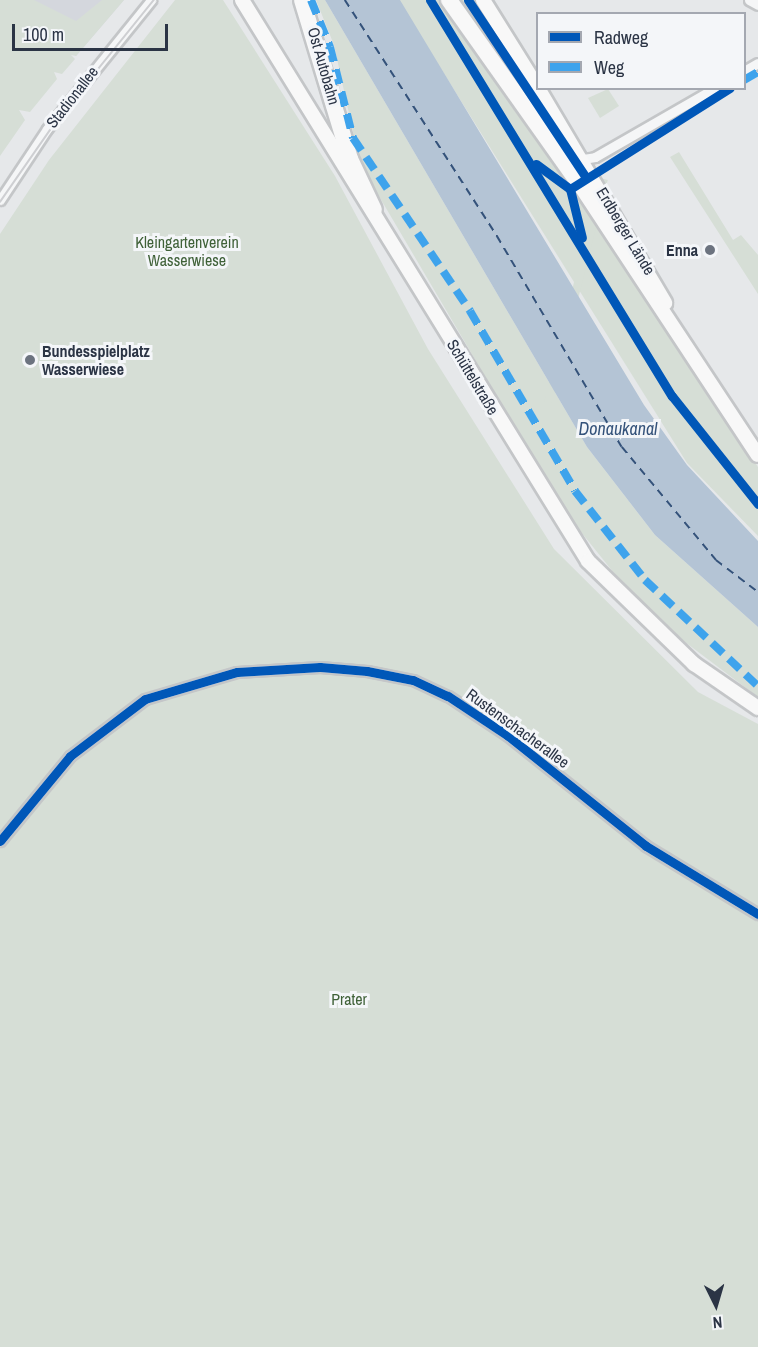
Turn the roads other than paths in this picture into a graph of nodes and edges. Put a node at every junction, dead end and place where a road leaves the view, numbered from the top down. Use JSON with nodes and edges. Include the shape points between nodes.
{"nodes":[{"id":1,"x":151,"y":0,"type":"edge"},
{"id":2,"x":242,"y":0,"type":"edge"},
{"id":3,"x":302,"y":0,"type":"edge"},
{"id":4,"x":449,"y":0,"type":"edge"},
{"id":5,"x":483,"y":0,"type":"edge"},
{"id":6,"x":749,"y":0,"type":"edge"},
{"id":7,"x":758,"y":5,"type":"edge"},
{"id":8,"x":536,"y":85,"type":"edge"},
{"id":9,"x":539,"y":90,"type":"edge"},
{"id":10,"x":711,"y":90,"type":"edge"},
{"id":11,"x":556,"y":150,"type":"junction"},
{"id":12,"x":583,"y":159,"type":"junction"},
{"id":13,"x":577,"y":181,"type":"joint"},
{"id":14,"x":0,"y":200,"type":"edge"},
{"id":15,"x":374,"y":210,"type":"junction"},
{"id":16,"x":670,"y":316,"type":"junction"},
{"id":17,"x":758,"y":455,"type":"edge"},
{"id":18,"x":758,"y":708,"type":"edge"},
{"id":19,"x":0,"y":841,"type":"edge"},
{"id":20,"x":758,"y":914,"type":"edge"}],
"edges":[{"from":1,"to":14,"type":"street","name":"Stadionallee","via":[[47,129]]},
{"from":2,"to":15,"type":"main road","name":"Schüttelstraße","via":[[361,199]]},
{"from":3,"to":15,"type":"highway","name":"Ost Autobahn","via":[[342,133]]},
{"from":4,"to":11,"type":"highway"},
{"from":5,"to":8,"type":"main road","name":"Erdberger Lände"},
{"from":6,"to":7,"type":"street"},
{"from":9,"to":12,"type":"main road","name":"Erdberger Lände"},
{"from":10,"to":12,"type":"street"},
{"from":11,"to":12,"type":"street"},
{"from":11,"to":13,"type":"highway"},
{"from":12,"to":16,"type":"main road","name":"Erdberger Lände","via":[[657,282]]},
{"from":13,"to":16,"type":"main road","name":"Erdberger Lände"},
{"from":15,"to":18,"type":"main road","name":"Schüttelstraße","via":[[588,561],[694,664]]},
{"from":16,"to":17,"type":"main road","name":"Erdberger Lände"},
{"from":19,"to":20,"type":"street","name":"Rustenschacherallee","via":[[70,756],[145,699],[237,672],[321,667],[367,671],[413,680],[448,696],[507,735],[646,846]]}]}
